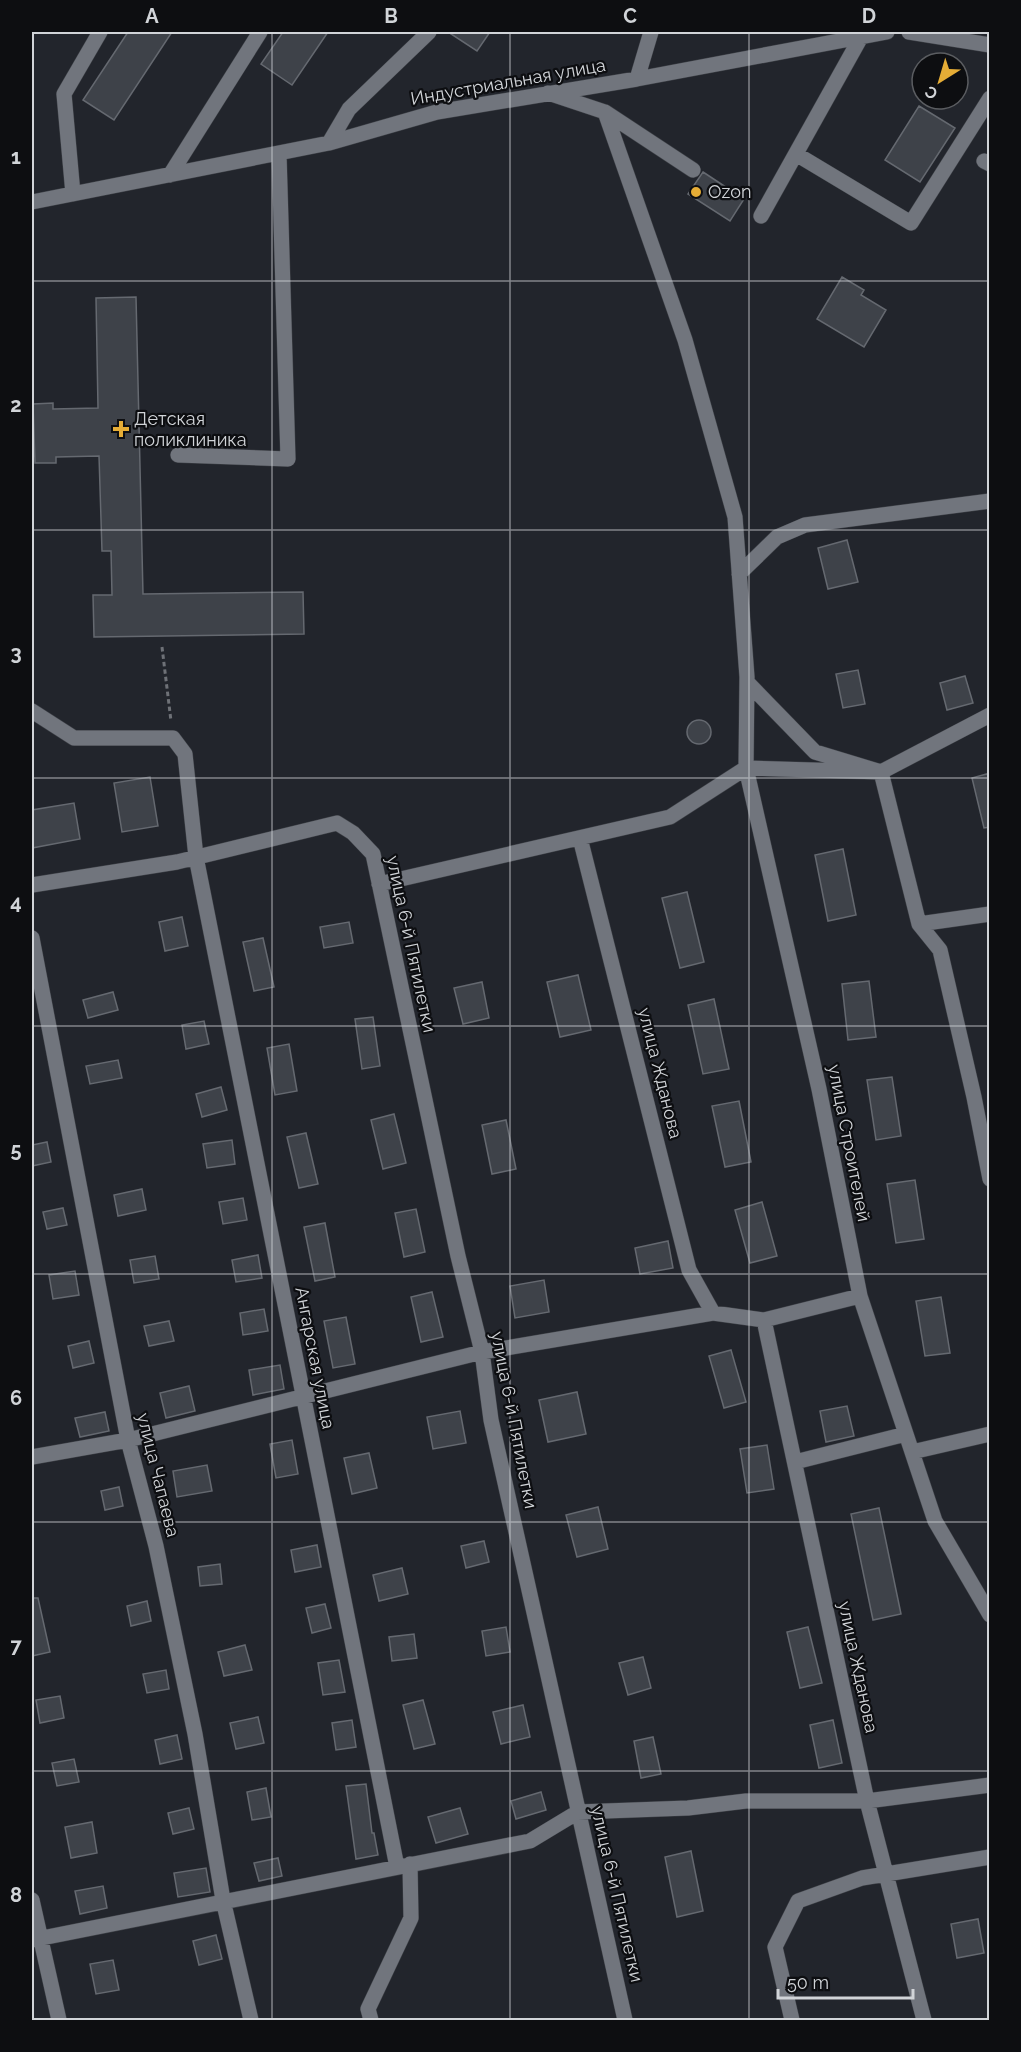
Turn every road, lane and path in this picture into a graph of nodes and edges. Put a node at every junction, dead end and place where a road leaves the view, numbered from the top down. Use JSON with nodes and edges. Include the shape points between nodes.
{"nodes":[{"id":1,"x":100,"y":32,"type":"edge"},
{"id":2,"x":260,"y":32,"type":"edge"},
{"id":3,"x":429,"y":32,"type":"edge"},
{"id":4,"x":651,"y":32,"type":"edge"},
{"id":5,"x":887,"y":32,"type":"edge"},
{"id":6,"x":909,"y":32,"type":"edge"},
{"id":7,"x":861,"y":37,"type":"junction"},
{"id":8,"x":990,"y":45,"type":"edge"},
{"id":9,"x":637,"y":79,"type":"junction"},
{"id":10,"x":548,"y":93,"type":"junction"},
{"id":11,"x":990,"y":98,"type":"edge"},
{"id":12,"x":605,"y":112,"type":"junction"},
{"id":13,"x":329,"y":143,"type":"junction"},
{"id":14,"x":279,"y":154,"type":"junction"},
{"id":15,"x":796,"y":154,"type":"junction"},
{"id":16,"x":693,"y":170,"type":"dead end"},
{"id":17,"x":170,"y":176,"type":"junction"},
{"id":18,"x":74,"y":194,"type":"junction"},
{"id":19,"x":32,"y":202,"type":"edge"},
{"id":20,"x":761,"y":216,"type":"dead end"},
{"id":21,"x":178,"y":455,"type":"dead end"},
{"id":22,"x":990,"y":501,"type":"edge"},
{"id":23,"x":739,"y":574,"type":"junction"},
{"id":24,"x":162,"y":647,"type":"dead end"},
{"id":25,"x":747,"y":682,"type":"junction"},
{"id":26,"x":32,"y":711,"type":"edge"},
{"id":27,"x":990,"y":715,"type":"edge"},
{"id":28,"x":173,"y":738,"type":"junction"},
{"id":29,"x":746,"y":768,"type":"junction"},
{"id":30,"x":881,"y":772,"type":"junction"},
{"id":31,"x":580,"y":838,"type":"junction"},
{"id":32,"x":196,"y":857,"type":"junction"},
{"id":33,"x":379,"y":884,"type":"junction"},
{"id":34,"x":32,"y":885,"type":"edge"},
{"id":35,"x":990,"y":914,"type":"edge"},
{"id":36,"x":919,"y":924,"type":"junction"},
{"id":37,"x":32,"y":938,"type":"edge"},
{"id":38,"x":990,"y":1179,"type":"edge"},
{"id":39,"x":860,"y":1296,"type":"junction"},
{"id":40,"x":713,"y":1313,"type":"junction"},
{"id":41,"x":764,"y":1320,"type":"junction"},
{"id":42,"x":482,"y":1352,"type":"junction"},
{"id":43,"x":303,"y":1396,"type":"junction"},
{"id":44,"x":906,"y":1434,"type":"junction"},
{"id":45,"x":990,"y":1434,"type":"edge"},
{"id":46,"x":128,"y":1440,"type":"junction"},
{"id":47,"x":912,"y":1452,"type":"junction"},
{"id":48,"x":32,"y":1457,"type":"edge"},
{"id":49,"x":795,"y":1462,"type":"junction"},
{"id":50,"x":990,"y":1616,"type":"edge"},
{"id":51,"x":990,"y":1785,"type":"edge"},
{"id":52,"x":867,"y":1801,"type":"junction"},
{"id":53,"x":578,"y":1812,"type":"junction"},
{"id":54,"x":990,"y":1857,"type":"edge"},
{"id":55,"x":403,"y":1865,"type":"junction"},
{"id":56,"x":886,"y":1874,"type":"junction"},
{"id":57,"x":32,"y":1899,"type":"edge"},
{"id":58,"x":223,"y":1900,"type":"junction"},
{"id":59,"x":36,"y":1939,"type":"edge"},
{"id":60,"x":59,"y":2020,"type":"edge"},
{"id":61,"x":251,"y":2020,"type":"edge"},
{"id":62,"x":371,"y":2020,"type":"edge"},
{"id":63,"x":625,"y":2020,"type":"edge"},
{"id":64,"x":792,"y":2020,"type":"edge"},
{"id":65,"x":924,"y":2020,"type":"edge"}],
"edges":[{"from":1,"to":18,"type":"street","via":[[64,94]]},
{"from":2,"to":17,"type":"street"},
{"from":3,"to":13,"type":"street","via":[[349,109]]},
{"from":4,"to":9,"type":"street"},
{"from":5,"to":7,"type":"street","name":"Индустриальная улица"},
{"from":6,"to":8,"type":"street"},
{"from":7,"to":9,"type":"street","name":"Индустриальная улица"},
{"from":7,"to":15,"type":"street"},
{"from":9,"to":10,"type":"street","name":"Индустриальная улица"},
{"from":10,"to":12,"type":"street"},
{"from":10,"to":13,"type":"street","name":"Индустриальная улица","via":[[437,112]]},
{"from":11,"to":15,"type":"street","via":[[911,223]]},
{"from":12,"to":16,"type":"street"},
{"from":12,"to":23,"type":"street","name":"улица Строителей","via":[[685,340],[735,517]]},
{"from":13,"to":14,"type":"street","name":"Индустриальная улица"},
{"from":14,"to":17,"type":"street","name":"Индустриальная улица"},
{"from":14,"to":21,"type":"street","via":[[288,459]]},
{"from":15,"to":20,"type":"street"},
{"from":17,"to":18,"type":"street","name":"Индустриальная улица"},
{"from":18,"to":19,"type":"street","name":"Индустриальная улица"},
{"from":22,"to":23,"type":"street","via":[[805,525],[777,537]]},
{"from":23,"to":25,"type":"street","name":"улица Строителей"},
{"from":24,"to":28,"type":"path"},
{"from":25,"to":29,"type":"street","name":"улица Строителей"},
{"from":25,"to":30,"type":"street","via":[[815,752]]},
{"from":26,"to":28,"type":"street","via":[[74,738]]},
{"from":27,"to":30,"type":"street"},
{"from":28,"to":32,"type":"street","name":"Ангарская улица","via":[[185,754]]},
{"from":29,"to":30,"type":"street"},
{"from":29,"to":31,"type":"street","via":[[670,818]]},
{"from":29,"to":39,"type":"street","name":"улица Строителей","via":[[819,1089]]},
{"from":30,"to":36,"type":"street"},
{"from":31,"to":33,"type":"street"},
{"from":31,"to":40,"type":"street","name":"улица Жданова","via":[[689,1270]]},
{"from":32,"to":33,"type":"street","name":"улица 6-й Пятилетки","via":[[337,823],[373,854]]},
{"from":32,"to":34,"type":"street"},
{"from":32,"to":43,"type":"street","name":"Ангарская улица"},
{"from":33,"to":42,"type":"street","name":"улица 6-й Пятилетки"},
{"from":35,"to":36,"type":"street"},
{"from":36,"to":38,"type":"street","via":[[939,950]]},
{"from":37,"to":46,"type":"street","name":"улица Чапаева"},
{"from":39,"to":41,"type":"street"},
{"from":39,"to":44,"type":"street","name":"улица Строителей"},
{"from":40,"to":41,"type":"street"},
{"from":40,"to":42,"type":"street"},
{"from":41,"to":49,"type":"street","name":"улица Жданова"},
{"from":42,"to":43,"type":"street"},
{"from":42,"to":53,"type":"street","name":"улица 6-й Пятилетки","via":[[491,1420]]},
{"from":43,"to":46,"type":"street"},
{"from":43,"to":55,"type":"street","name":"Ангарская улица"},
{"from":44,"to":47,"type":"street","name":"улица Строителей"},
{"from":44,"to":49,"type":"street"},
{"from":45,"to":47,"type":"street"},
{"from":46,"to":48,"type":"street"},
{"from":46,"to":58,"type":"street","name":"улица Чапаева","via":[[156,1546]]},
{"from":47,"to":50,"type":"street","name":"улица Строителей","via":[[935,1521]]},
{"from":49,"to":52,"type":"street","name":"улица Жданова"},
{"from":51,"to":52,"type":"street"},
{"from":52,"to":53,"type":"street","via":[[746,1801],[688,1808]]},
{"from":52,"to":56,"type":"street","name":"улица Жданова"},
{"from":53,"to":55,"type":"street","via":[[530,1841]]},
{"from":53,"to":63,"type":"street","name":"улица 6-й Пятилетки"},
{"from":54,"to":56,"type":"street"},
{"from":55,"to":58,"type":"street"},
{"from":55,"to":62,"type":"street","name":"Ангарская улица","via":[[411,1918],[369,2009]]},
{"from":56,"to":64,"type":"street","via":[[862,1878],[798,1901],[775,1947]]},
{"from":56,"to":65,"type":"street","name":"улица Жданова"},
{"from":57,"to":59,"type":"street"},
{"from":58,"to":59,"type":"street"},
{"from":58,"to":61,"type":"street","name":"улица Чапаева"},
{"from":59,"to":60,"type":"street"}]}
